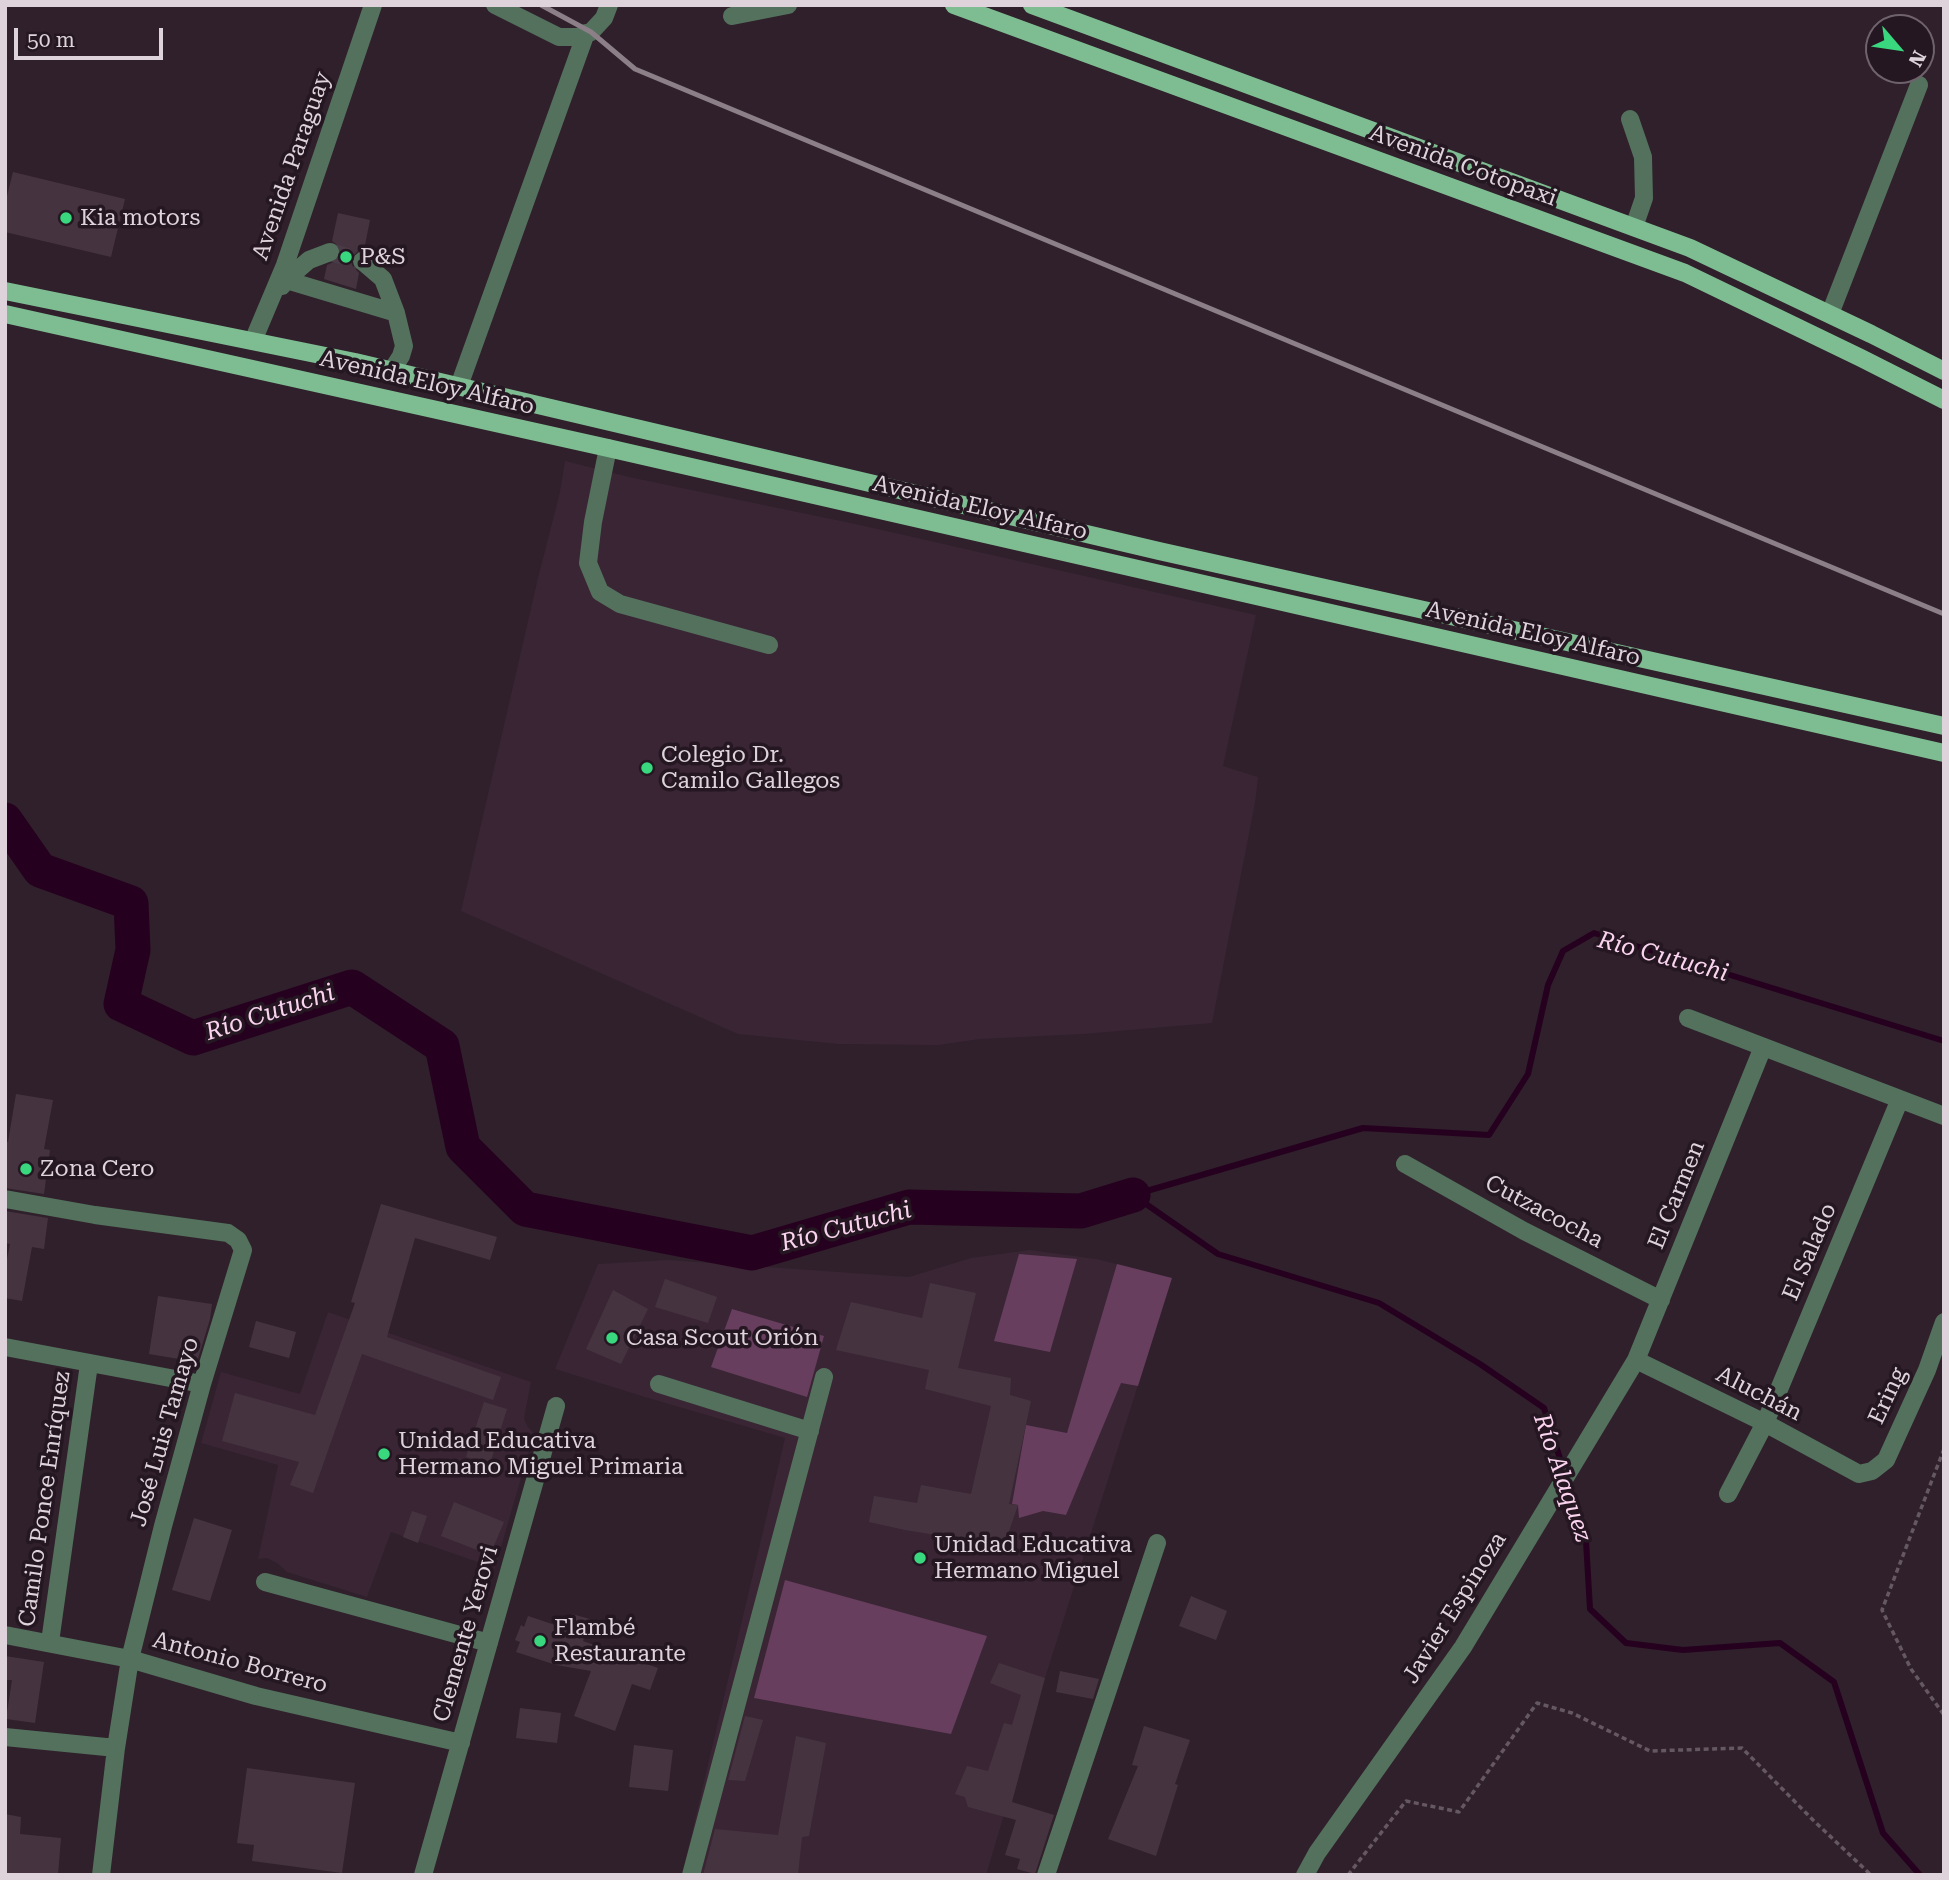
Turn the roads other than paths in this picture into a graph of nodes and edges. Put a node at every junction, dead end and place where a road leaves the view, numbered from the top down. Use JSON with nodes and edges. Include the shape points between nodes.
{"nodes":[{"id":1,"x":373,"y":5,"type":"edge"},
{"id":2,"x":495,"y":5,"type":"edge"},
{"id":3,"x":609,"y":5,"type":"edge"},
{"id":4,"x":788,"y":5,"type":"edge"},
{"id":5,"x":954,"y":5,"type":"edge"},
{"id":6,"x":1032,"y":5,"type":"edge"},
{"id":7,"x":732,"y":16,"type":"dead end"},
{"id":8,"x":586,"y":33,"type":"junction"},
{"id":9,"x":1919,"y":85,"type":"dead end"},
{"id":10,"x":1630,"y":120,"type":"dead end"},
{"id":11,"x":1634,"y":227,"type":"junction"},
{"id":12,"x":330,"y":252,"type":"tunnel mouth"},
{"id":13,"x":362,"y":261,"type":"tunnel mouth"},
{"id":14,"x":286,"y":280,"type":"junction"},
{"id":15,"x":5,"y":291,"type":"edge"},
{"id":16,"x":267,"y":310,"type":"junction"},
{"id":17,"x":5,"y":313,"type":"edge"},
{"id":18,"x":396,"y":313,"type":"junction"},
{"id":19,"x":1830,"y":314,"type":"junction"},
{"id":20,"x":253,"y":341,"type":"junction"},
{"id":21,"x":392,"y":370,"type":"junction"},
{"id":22,"x":1944,"y":371,"type":"edge"},
{"id":23,"x":459,"y":386,"type":"junction"},
{"id":24,"x":1944,"y":400,"type":"edge"},
{"id":25,"x":608,"y":449,"type":"junction"},
{"id":26,"x":769,"y":645,"type":"dead end"},
{"id":27,"x":1944,"y":726,"type":"edge"},
{"id":28,"x":1944,"y":753,"type":"edge"},
{"id":29,"x":1688,"y":1018,"type":"dead end"},
{"id":30,"x":1763,"y":1047,"type":"junction"},
{"id":31,"x":1900,"y":1099,"type":"junction"},
{"id":32,"x":1944,"y":1116,"type":"edge"},
{"id":33,"x":1405,"y":1164,"type":"dead end"},
{"id":34,"x":5,"y":1199,"type":"edge"},
{"id":35,"x":1661,"y":1300,"type":"junction"},
{"id":36,"x":1944,"y":1322,"type":"edge"},
{"id":37,"x":5,"y":1347,"type":"edge"},
{"id":38,"x":89,"y":1364,"type":"junction"},
{"id":39,"x":1631,"y":1368,"type":"junction"},
{"id":40,"x":824,"y":1377,"type":"dead end"},
{"id":41,"x":202,"y":1384,"type":"junction"},
{"id":42,"x":659,"y":1384,"type":"dead end"},
{"id":43,"x":556,"y":1406,"type":"dead end"},
{"id":44,"x":1765,"y":1423,"type":"junction"},
{"id":45,"x":810,"y":1431,"type":"junction"},
{"id":46,"x":1859,"y":1474,"type":"joint"},
{"id":47,"x":1728,"y":1494,"type":"dead end"},
{"id":48,"x":1157,"y":1543,"type":"dead end"},
{"id":49,"x":265,"y":1581,"type":"dead end"},
{"id":50,"x":5,"y":1635,"type":"edge"},
{"id":51,"x":50,"y":1642,"type":"junction"},
{"id":52,"x":489,"y":1643,"type":"junction"},
{"id":53,"x":130,"y":1659,"type":"junction"},
{"id":54,"x":5,"y":1737,"type":"edge"},
{"id":55,"x":461,"y":1743,"type":"junction"},
{"id":56,"x":116,"y":1748,"type":"junction"},
{"id":57,"x":101,"y":1875,"type":"edge"},
{"id":58,"x":423,"y":1875,"type":"edge"},
{"id":59,"x":691,"y":1875,"type":"edge"},
{"id":60,"x":1046,"y":1875,"type":"edge"},
{"id":61,"x":1305,"y":1875,"type":"edge"}],
"edges":[{"from":1,"to":16,"type":"street","name":"Avenida Paraguay"},
{"from":2,"to":8,"type":"street","via":[[559,37]]},
{"from":3,"to":8,"type":"street","via":[[604,18]]},
{"from":4,"to":7,"type":"street"},
{"from":5,"to":24,"type":"main road","name":"Avenida Cotopaxi","via":[[1685,273]]},
{"from":6,"to":11,"type":"main road","name":"Avenida Cotopaxi"},
{"from":8,"to":23,"type":"street"},
{"from":9,"to":19,"type":"street"},
{"from":10,"to":11,"type":"street","via":[[1643,157],[1644,198]]},
{"from":11,"to":19,"type":"main road","name":"Avenida Cotopaxi","via":[[1690,248]]},
{"from":12,"to":14,"type":"street","via":[[309,260]]},
{"from":13,"to":18,"type":"street","via":[[383,279]]},
{"from":14,"to":16,"type":"street"},
{"from":14,"to":18,"type":"street"},
{"from":15,"to":20,"type":"main road","name":"Avenida Eloy Alfaro"},
{"from":16,"to":20,"type":"street","name":"Avenida Paraguay"},
{"from":17,"to":25,"type":"main road","name":"Avenida Eloy Alfaro"},
{"from":18,"to":21,"type":"street","via":[[404,346]]},
{"from":19,"to":22,"type":"main road","name":"Avenida Cotopaxi"},
{"from":20,"to":21,"type":"main road","name":"Avenida Eloy Alfaro"},
{"from":21,"to":23,"type":"main road","name":"Avenida Eloy Alfaro"},
{"from":23,"to":27,"type":"main road","name":"Avenida Eloy Alfaro","via":[[1159,551]]},
{"from":25,"to":26,"type":"street","via":[[588,563],[600,592],[620,604]]},
{"from":25,"to":28,"type":"main road","name":"Avenida Eloy Alfaro"},
{"from":29,"to":30,"type":"street"},
{"from":30,"to":31,"type":"street"},
{"from":30,"to":35,"type":"street","name":"El Carmen"},
{"from":31,"to":32,"type":"street"},
{"from":31,"to":44,"type":"street","name":"El Salado"},
{"from":33,"to":35,"type":"street","name":"Cutzacocha"},
{"from":34,"to":41,"type":"street","name":"José Luis Tamayo","via":[[228,1233],[238,1240],[243,1251]]},
{"from":35,"to":39,"type":"street","name":"El Carmen"},
{"from":36,"to":46,"type":"street","name":"Ering","via":[[1886,1460]]},
{"from":37,"to":38,"type":"street"},
{"from":38,"to":41,"type":"street"},
{"from":38,"to":51,"type":"street","name":"Camilo Ponce Enríquez"},
{"from":39,"to":44,"type":"street","name":"Aluchán"},
{"from":39,"to":61,"type":"street","name":"Javier Espinoza","via":[[1463,1647]]},
{"from":40,"to":45,"type":"street"},
{"from":41,"to":53,"type":"street","name":"José Luis Tamayo"},
{"from":42,"to":45,"type":"street"},
{"from":43,"to":52,"type":"street","name":"Clemente Yerovi"},
{"from":44,"to":46,"type":"street","name":"Aluchán"},
{"from":44,"to":47,"type":"street","name":"El Salado"},
{"from":45,"to":59,"type":"street"},
{"from":48,"to":60,"type":"street"},
{"from":49,"to":52,"type":"street"},
{"from":50,"to":51,"type":"street","name":"Antonio Borrero"},
{"from":51,"to":53,"type":"street","name":"Antonio Borrero"},
{"from":52,"to":55,"type":"street","name":"Clemente Yerovi"},
{"from":53,"to":55,"type":"street","name":"Antonio Borrero","via":[[256,1696]]},
{"from":53,"to":56,"type":"street","name":"José Luis Tamayo"},
{"from":54,"to":56,"type":"street"},
{"from":55,"to":58,"type":"street","name":"Clemente Yerovi"},
{"from":56,"to":57,"type":"street","name":"José Luis Tamayo"}]}
